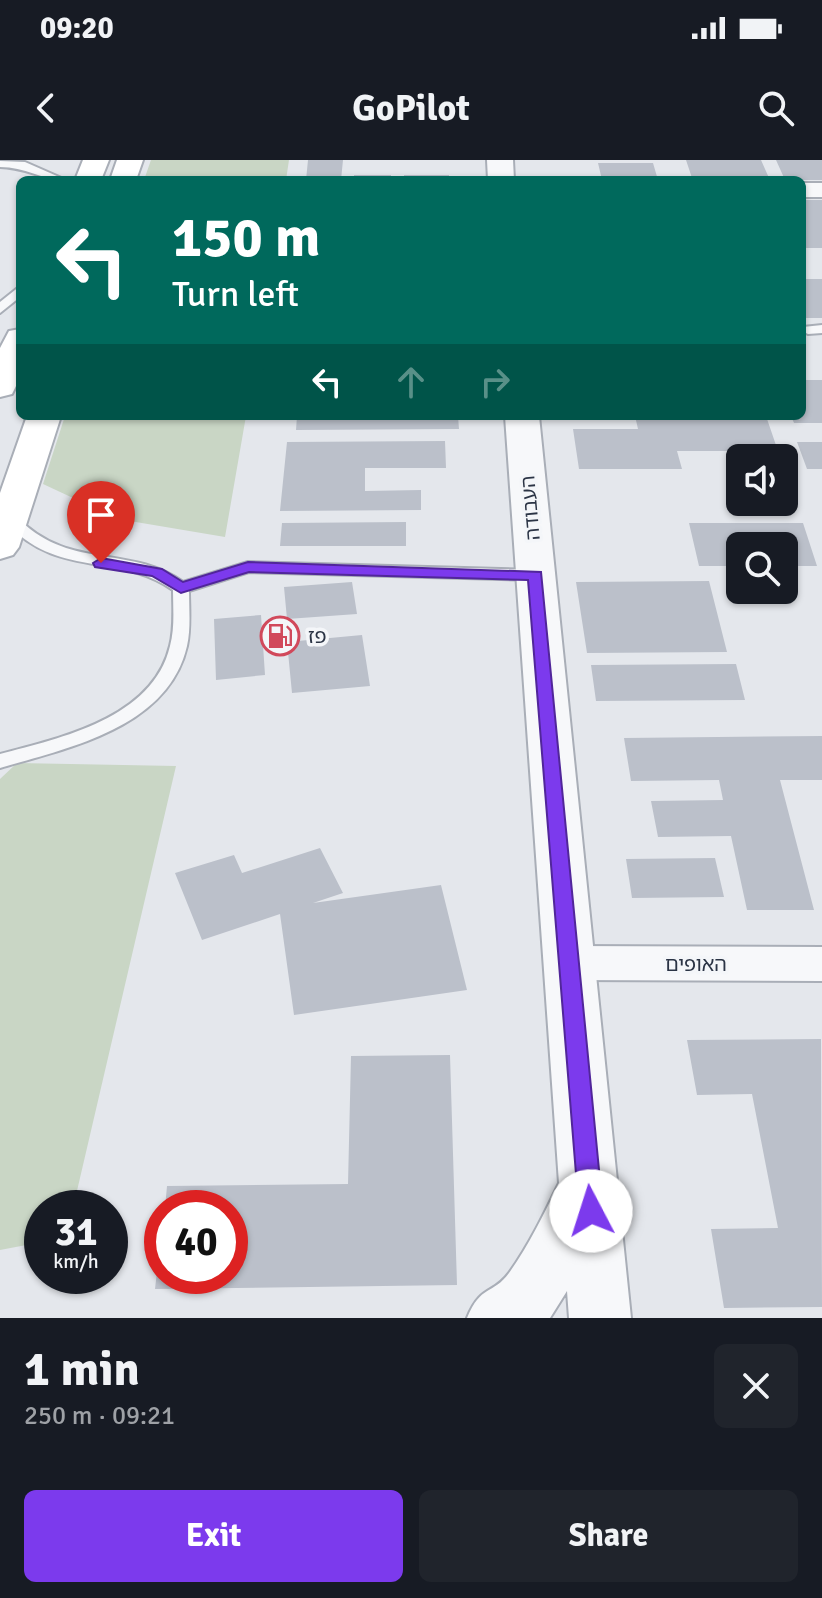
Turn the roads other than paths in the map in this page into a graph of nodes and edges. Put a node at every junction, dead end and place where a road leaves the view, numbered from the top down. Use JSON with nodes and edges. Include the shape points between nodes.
{"nodes":[{"id":1,"x":0,"y":164,"type":"edge"},
{"id":2,"x":51,"y":176,"type":"edge"},
{"id":3,"x":16,"y":294,"type":"edge"},
{"id":4,"x":0,"y":309,"type":"edge"},
{"id":5,"x":16,"y":348,"type":"edge"},
{"id":6,"x":0,"y":387,"type":"edge"},
{"id":7,"x":43,"y":420,"type":"edge"},
{"id":8,"x":522,"y":420,"type":"edge"},
{"id":9,"x":5,"y":532,"type":"edge"},
{"id":10,"x":536,"y":575,"type":"junction"},
{"id":11,"x":181,"y":588,"type":"junction"},
{"id":12,"x":0,"y":761,"type":"edge"},
{"id":13,"x":570,"y":963,"type":"junction"},
{"id":14,"x":822,"y":964,"type":"edge"},
{"id":15,"x":589,"y":1184,"type":"junction"},
{"id":16,"x":498,"y":1318,"type":"edge"},
{"id":17,"x":600,"y":1318,"type":"edge"}],
"edges":[{"from":1,"to":2,"type":"lane","via":[[21,164]]},
{"from":3,"to":4,"type":"lane"},
{"from":5,"to":6,"type":"main road"},
{"from":7,"to":9,"type":"main road"},
{"from":8,"to":10,"type":"street","name":"העבודה"},
{"from":9,"to":11,"type":"lane","via":[[66,556],[157,572]]},
{"from":10,"to":11,"type":"lane","via":[[248,567]]},
{"from":10,"to":13,"type":"street","name":"העבודה"},
{"from":11,"to":12,"type":"lane","via":[[178,651],[160,684],[131,711],[94,731]]},
{"from":13,"to":14,"type":"street","name":"האופים"},
{"from":13,"to":15,"type":"street","name":"העבודה"},
{"from":15,"to":16,"type":"street","via":[[528,1298]]},
{"from":15,"to":17,"type":"street","name":"העבודה"}]}
